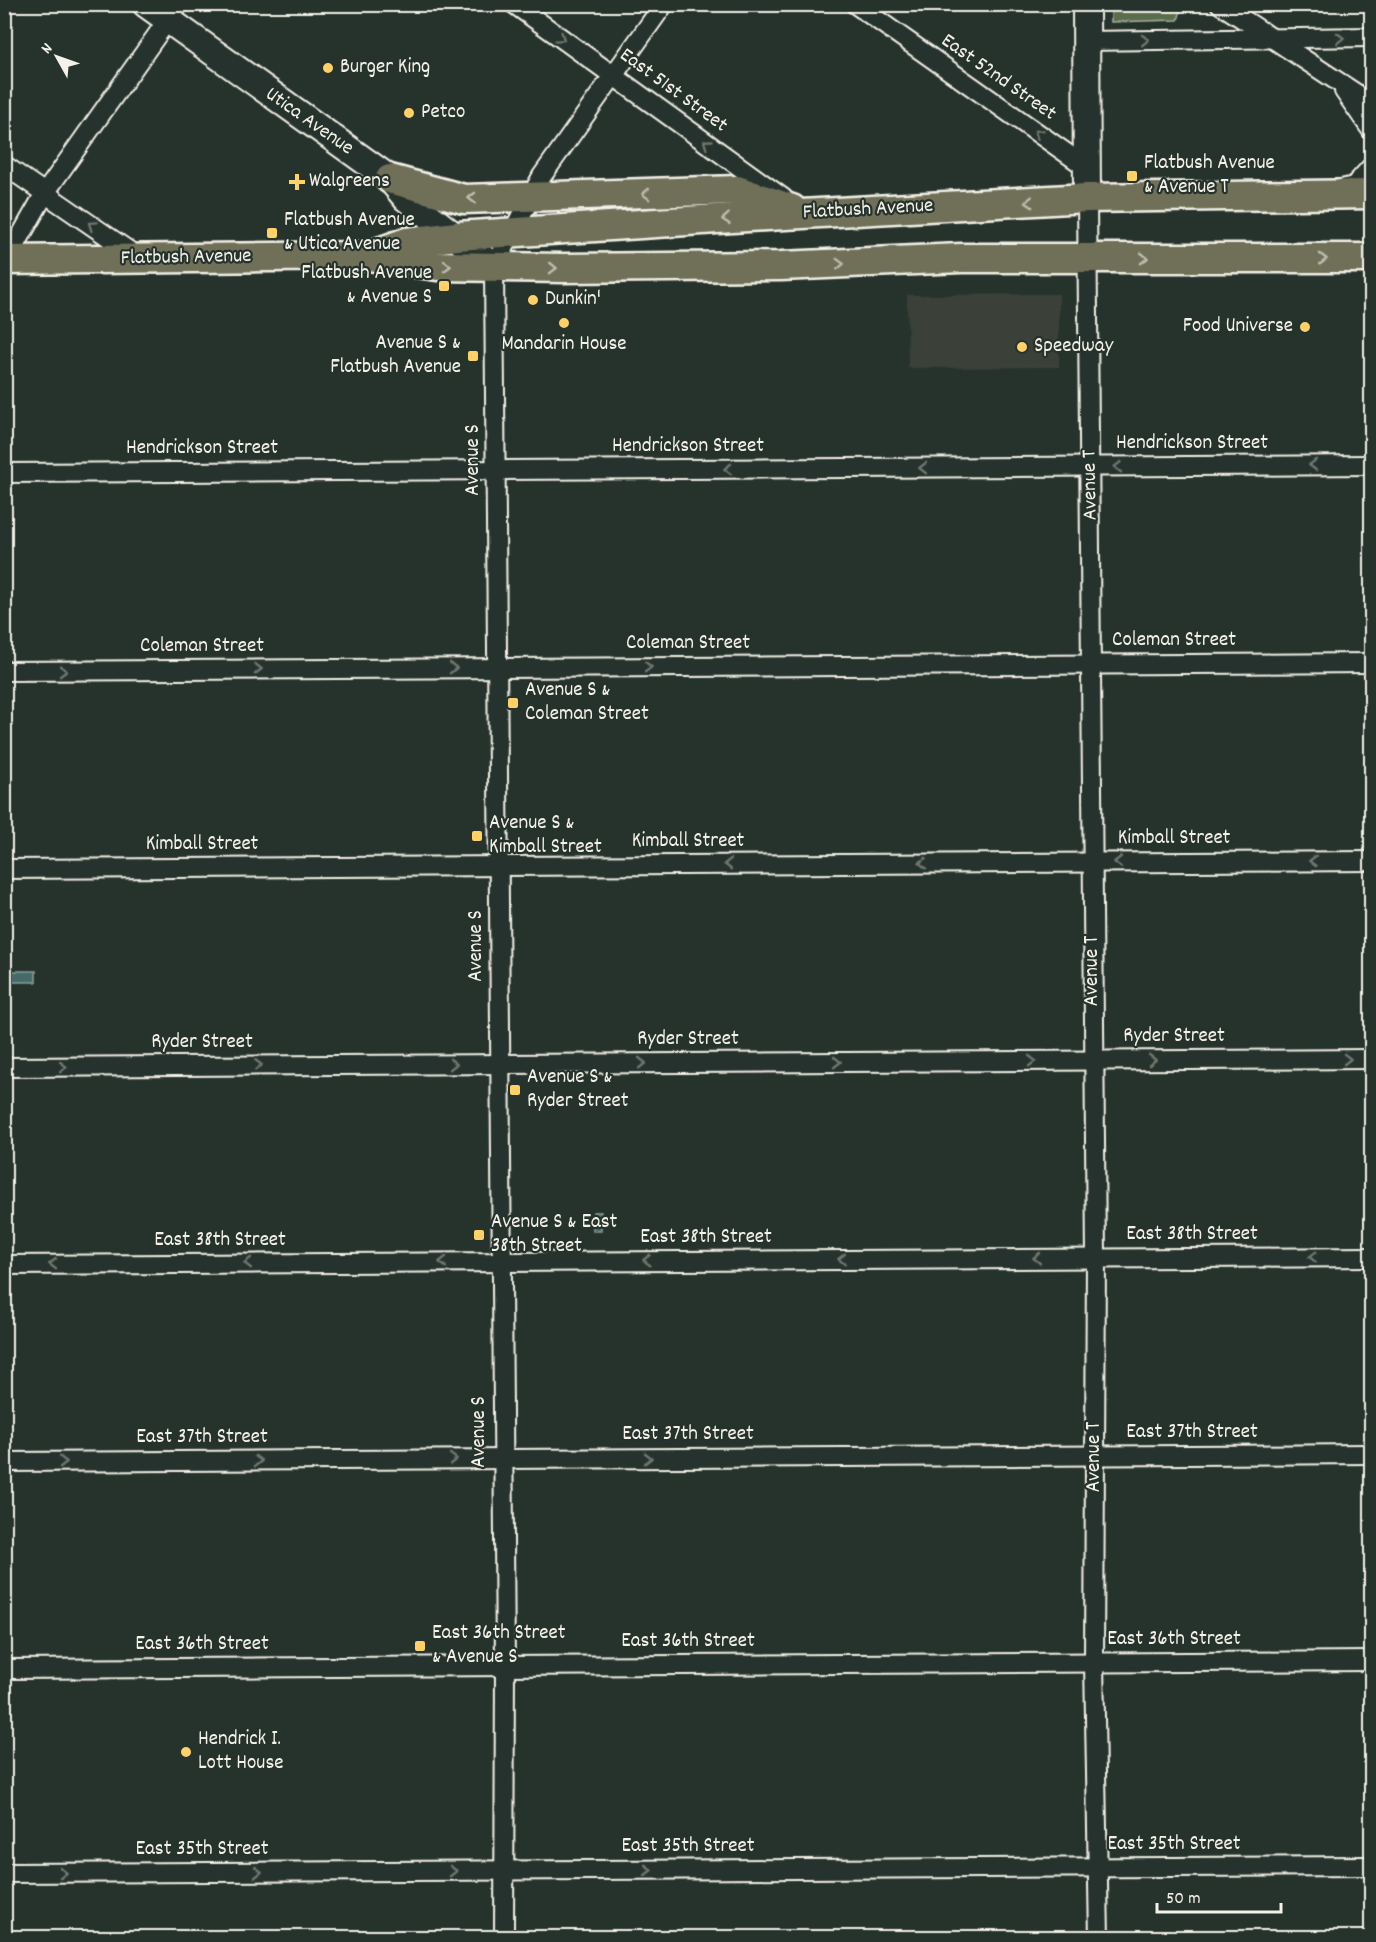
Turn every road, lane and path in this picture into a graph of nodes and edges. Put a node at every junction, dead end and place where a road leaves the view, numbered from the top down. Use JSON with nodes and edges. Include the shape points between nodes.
{"nodes":[{"id":1,"x":146,"y":4,"type":"edge"},
{"id":2,"x":514,"y":4,"type":"edge"},
{"id":3,"x":664,"y":4,"type":"edge"},
{"id":4,"x":855,"y":4,"type":"edge"},
{"id":5,"x":1086,"y":4,"type":"edge"},
{"id":6,"x":1220,"y":4,"type":"edge"},
{"id":7,"x":173,"y":12,"type":"edge"},
{"id":8,"x":1371,"y":38,"type":"edge"},
{"id":9,"x":1272,"y":39,"type":"junction"},
{"id":10,"x":1086,"y":41,"type":"junction"},
{"id":11,"x":613,"y":75,"type":"junction"},
{"id":12,"x":1338,"y":82,"type":"junction"},
{"id":13,"x":1371,"y":104,"type":"edge"},
{"id":14,"x":1371,"y":131,"type":"edge"},
{"id":15,"x":4,"y":165,"type":"edge"},
{"id":16,"x":1371,"y":166,"type":"edge"},
{"id":17,"x":1086,"y":167,"type":"junction"},
{"id":18,"x":390,"y":179,"type":"junction"},
{"id":19,"x":45,"y":192,"type":"junction"},
{"id":20,"x":1371,"y":194,"type":"edge"},
{"id":21,"x":1319,"y":195,"type":"junction"},
{"id":22,"x":531,"y":197,"type":"junction"},
{"id":23,"x":1087,"y":198,"type":"junction"},
{"id":24,"x":805,"y":214,"type":"junction"},
{"id":25,"x":512,"y":232,"type":"junction"},
{"id":26,"x":457,"y":236,"type":"junction"},
{"id":27,"x":368,"y":256,"type":"junction"},
{"id":28,"x":1370,"y":257,"type":"edge"},
{"id":29,"x":139,"y":258,"type":"junction"},
{"id":30,"x":1086,"y":258,"type":"junction"},
{"id":31,"x":6,"y":260,"type":"edge"},
{"id":32,"x":494,"y":267,"type":"junction"},
{"id":33,"x":1371,"y":465,"type":"edge"},
{"id":34,"x":1091,"y":467,"type":"junction"},
{"id":35,"x":496,"y":470,"type":"junction"},
{"id":36,"x":4,"y":473,"type":"edge"},
{"id":37,"x":1371,"y":663,"type":"edge"},
{"id":38,"x":1092,"y":664,"type":"junction"},
{"id":39,"x":498,"y":668,"type":"junction"},
{"id":40,"x":4,"y":671,"type":"edge"},
{"id":41,"x":1371,"y":861,"type":"edge"},
{"id":42,"x":1093,"y":862,"type":"junction"},
{"id":43,"x":499,"y":866,"type":"junction"},
{"id":44,"x":4,"y":868,"type":"edge"},
{"id":45,"x":1371,"y":1059,"type":"edge"},
{"id":46,"x":1094,"y":1060,"type":"junction"},
{"id":47,"x":500,"y":1064,"type":"junction"},
{"id":48,"x":4,"y":1067,"type":"edge"},
{"id":49,"x":1371,"y":1257,"type":"edge"},
{"id":50,"x":1095,"y":1258,"type":"junction"},
{"id":51,"x":501,"y":1261,"type":"junction"},
{"id":52,"x":4,"y":1265,"type":"edge"},
{"id":53,"x":1371,"y":1454,"type":"edge"},
{"id":54,"x":1096,"y":1455,"type":"junction"},
{"id":55,"x":502,"y":1459,"type":"junction"},
{"id":56,"x":4,"y":1462,"type":"edge"},
{"id":57,"x":1371,"y":1661,"type":"edge"},
{"id":58,"x":1094,"y":1662,"type":"junction"},
{"id":59,"x":505,"y":1665,"type":"junction"},
{"id":60,"x":4,"y":1669,"type":"edge"},
{"id":61,"x":1371,"y":1866,"type":"edge"},
{"id":62,"x":1099,"y":1868,"type":"junction"},
{"id":63,"x":505,"y":1870,"type":"junction"},
{"id":64,"x":4,"y":1873,"type":"edge"},
{"id":65,"x":504,"y":1938,"type":"edge"},
{"id":66,"x":1099,"y":1938,"type":"edge"}],
"edges":[{"from":1,"to":7,"type":"main road","name":"Utica Avenue"},
{"from":2,"to":11,"type":"street","name":"East 51st Street","one_way":true},
{"from":3,"to":11,"type":"street","name":"Avenue S"},
{"from":17,"to":4,"type":"street","name":"East 52nd Street","one_way":true},
{"from":5,"to":10,"type":"main road","name":"Avenue T"},
{"from":6,"to":9,"type":"street"},
{"from":7,"to":18,"type":"main road","name":"Utica Avenue"},
{"from":7,"to":19,"type":"street"},
{"from":9,"to":8,"type":"street","one_way":true},
{"from":10,"to":9,"type":"street","one_way":true},
{"from":9,"to":12,"type":"street"},
{"from":10,"to":17,"type":"main road","name":"Avenue T"},
{"from":11,"to":22,"type":"street","name":"Avenue S"},
{"from":24,"to":11,"type":"street","name":"East 51st Street","one_way":true},
{"from":12,"to":13,"type":"street"},
{"from":12,"to":14,"type":"street"},
{"from":15,"to":19,"type":"street"},
{"from":16,"to":21,"type":"street","via":[[1354,186]]},
{"from":17,"to":23,"type":"main road","name":"Avenue T"},
{"from":22,"to":18,"type":"main road","one_way":true,"via":[[464,199]]},
{"from":18,"to":26,"type":"main road","name":"Utica Avenue","via":[[406,198]]},
{"from":29,"to":19,"type":"street","one_way":true},
{"from":19,"to":31,"type":"street"},
{"from":20,"to":21,"type":"main road","name":"Flatbush Avenue"},
{"from":21,"to":23,"type":"main road","name":"Flatbush Avenue"},
{"from":24,"to":22,"type":"main road","one_way":true,"via":[[737,190]]},
{"from":22,"to":25,"type":"street","name":"Avenue S"},
{"from":23,"to":24,"type":"main road","name":"Flatbush Avenue","one_way":true},
{"from":23,"to":30,"type":"street","name":"Avenue T"},
{"from":24,"to":25,"type":"main road","name":"Flatbush Avenue","one_way":true},
{"from":25,"to":26,"type":"main road","name":"Flatbush Avenue"},
{"from":25,"to":32,"type":"street","name":"Avenue S"},
{"from":26,"to":27,"type":"main road","name":"Flatbush Avenue","via":[[407,242]]},
{"from":26,"to":32,"type":"main road","name":"Utica Avenue"},
{"from":27,"to":29,"type":"main road","name":"Flatbush Avenue"},
{"from":27,"to":32,"type":"main road","name":"Flatbush Avenue","one_way":true,"via":[[437,266]]},
{"from":30,"to":28,"type":"main road","name":"Flatbush Avenue","one_way":true},
{"from":29,"to":31,"type":"main road","name":"Flatbush Avenue"},
{"from":32,"to":30,"type":"main road","name":"Flatbush Avenue","one_way":true,"via":[[781,266],[961,258]]},
{"from":30,"to":34,"type":"street","name":"Avenue T"},
{"from":32,"to":35,"type":"street","name":"Avenue S"},
{"from":33,"to":34,"type":"street","name":"Hendrickson Street","one_way":true},
{"from":34,"to":35,"type":"street","name":"Hendrickson Street","one_way":true},
{"from":34,"to":38,"type":"street","name":"Avenue T"},
{"from":35,"to":36,"type":"street","name":"Hendrickson Street"},
{"from":35,"to":39,"type":"street","name":"Avenue S"},
{"from":37,"to":38,"type":"street","name":"Coleman Street"},
{"from":39,"to":38,"type":"street","name":"Coleman Street","one_way":true},
{"from":38,"to":42,"type":"street","name":"Avenue T"},
{"from":40,"to":39,"type":"street","name":"Coleman Street","one_way":true},
{"from":39,"to":43,"type":"street","name":"Avenue S"},
{"from":41,"to":42,"type":"street","name":"Kimball Street","one_way":true},
{"from":42,"to":43,"type":"street","name":"Kimball Street","one_way":true},
{"from":42,"to":46,"type":"street","name":"Avenue T"},
{"from":43,"to":44,"type":"street","name":"Kimball Street"},
{"from":43,"to":47,"type":"street","name":"Avenue S"},
{"from":46,"to":45,"type":"street","name":"Ryder Street","one_way":true},
{"from":47,"to":46,"type":"street","name":"Ryder Street","one_way":true},
{"from":46,"to":50,"type":"street","name":"Avenue T"},
{"from":48,"to":47,"type":"street","name":"Ryder Street","one_way":true},
{"from":47,"to":51,"type":"street","name":"Avenue S"},
{"from":49,"to":50,"type":"street","name":"East 38th Street","one_way":true},
{"from":50,"to":51,"type":"street","name":"East 38th Street","one_way":true},
{"from":50,"to":54,"type":"street","name":"Avenue T"},
{"from":51,"to":52,"type":"street","name":"East 38th Street","one_way":true},
{"from":51,"to":55,"type":"street","name":"Avenue S"},
{"from":53,"to":54,"type":"street","name":"East 37th Street"},
{"from":55,"to":54,"type":"street","name":"East 37th Street","one_way":true},
{"from":54,"to":58,"type":"street","name":"Avenue T"},
{"from":56,"to":55,"type":"street","name":"East 37th Street","one_way":true},
{"from":55,"to":59,"type":"street","name":"Avenue S"},
{"from":57,"to":58,"type":"street","name":"East 36th Street"},
{"from":58,"to":59,"type":"street","name":"East 36th Street"},
{"from":58,"to":62,"type":"street","name":"Avenue T"},
{"from":59,"to":60,"type":"street","name":"East 36th Street"},
{"from":59,"to":63,"type":"street","name":"Avenue S"},
{"from":61,"to":62,"type":"street","name":"East 35th Street"},
{"from":63,"to":62,"type":"street","name":"East 35th Street","one_way":true},
{"from":62,"to":66,"type":"street","name":"Avenue T"},
{"from":64,"to":63,"type":"street","name":"East 35th Street","one_way":true},
{"from":63,"to":65,"type":"street","name":"Avenue S"}]}
